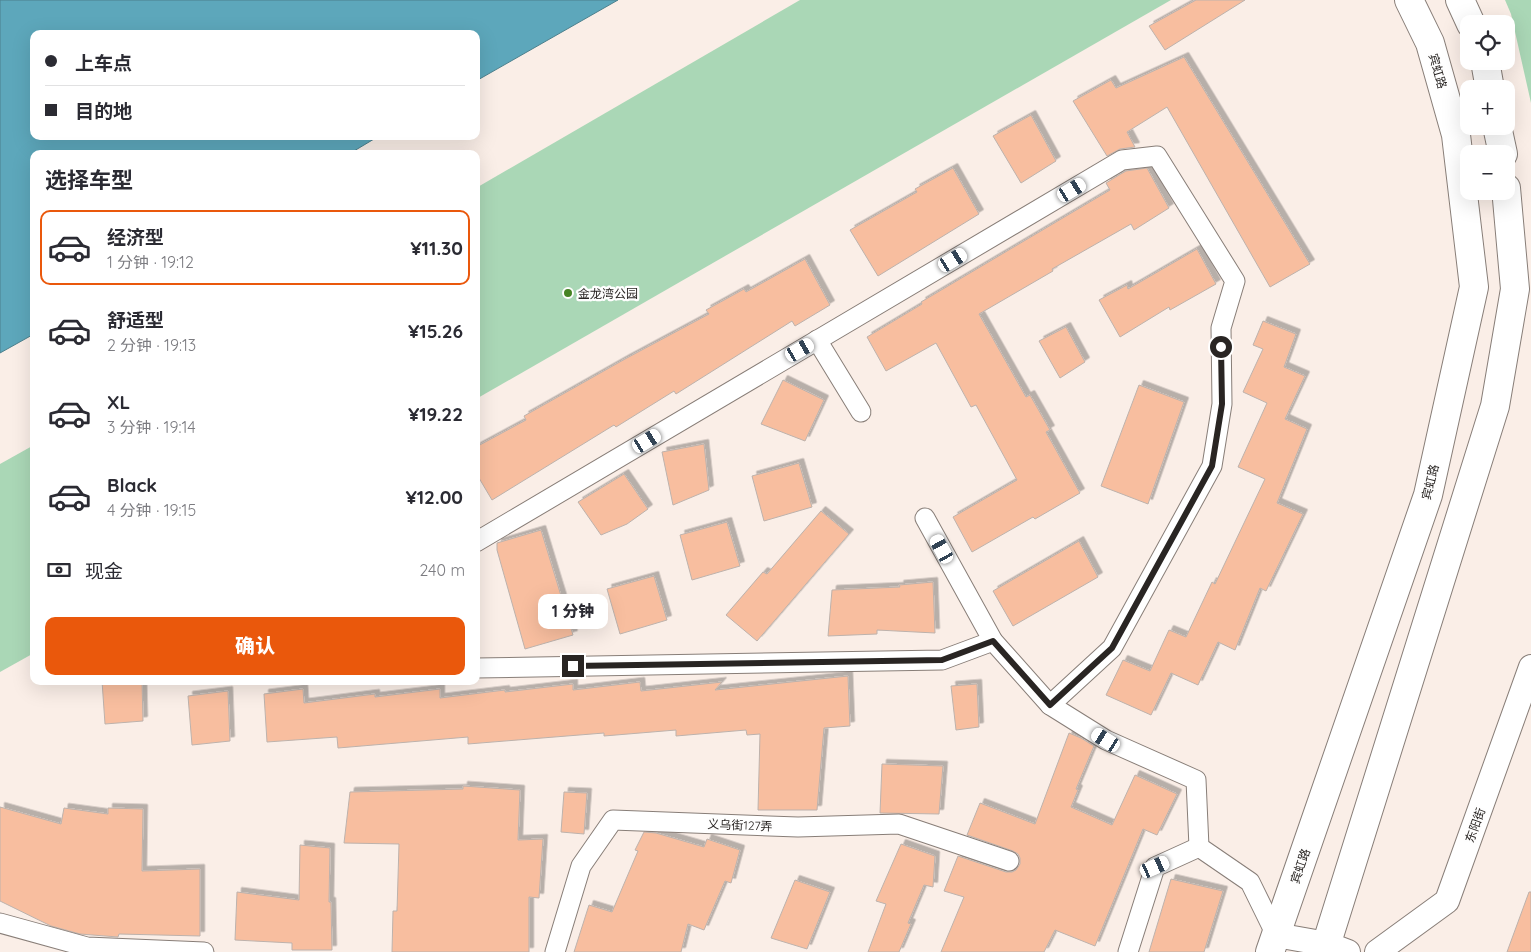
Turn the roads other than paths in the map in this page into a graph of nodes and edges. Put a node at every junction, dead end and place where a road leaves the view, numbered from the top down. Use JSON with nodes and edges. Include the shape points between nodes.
{"nodes":[{"id":1,"x":1410,"y":0,"type":"edge"},
{"id":2,"x":1460,"y":0,"type":"edge"},
{"id":3,"x":1467,"y":15,"type":"edge"},
{"id":4,"x":1507,"y":200,"type":"edge"},
{"id":5,"x":817,"y":340,"type":"junction"},
{"id":6,"x":861,"y":412,"type":"dead end"},
{"id":7,"x":925,"y":518,"type":"dead end"},
{"id":8,"x":480,"y":540,"type":"edge"},
{"id":9,"x":993,"y":641,"type":"junction"},
{"id":10,"x":480,"y":668,"type":"edge"},
{"id":11,"x":1531,"y":668,"type":"edge"},
{"id":12,"x":1050,"y":705,"type":"junction"},
{"id":13,"x":1199,"y":847,"type":"junction"},
{"id":14,"x":1008,"y":860,"type":"dead end"},
{"id":15,"x":0,"y":923,"type":"edge"},
{"id":16,"x":1273,"y":944,"type":"edge"},
{"id":17,"x":86,"y":949,"type":"edge"},
{"id":18,"x":1333,"y":949,"type":"edge"},
{"id":19,"x":204,"y":952,"type":"edge"},
{"id":20,"x":555,"y":952,"type":"edge"},
{"id":21,"x":1128,"y":952,"type":"edge"},
{"id":22,"x":1376,"y":952,"type":"edge"}],
"edges":[{"from":1,"to":16,"type":"main road","name":"宾虹路","via":[[1430,43],[1456,135],[1474,287],[1428,495]]},
{"from":2,"to":3,"type":"main road"},
{"from":4,"to":18,"type":"main road","via":[[1515,289],[1495,406]]},
{"from":5,"to":6,"type":"street"},
{"from":5,"to":8,"type":"street"},
{"from":5,"to":12,"type":"street","via":[[1122,160],[1156,156],[1235,281],[1221,328],[1222,404],[1212,466],[1112,648]]},
{"from":7,"to":9,"type":"street"},
{"from":9,"to":10,"type":"street","via":[[942,660]]},
{"from":9,"to":12,"type":"street"},
{"from":11,"to":22,"type":"street","name":"东阳街","via":[[1448,901]]},
{"from":12,"to":13,"type":"street","via":[[1106,740],[1196,780]]},
{"from":13,"to":16,"type":"street","via":[[1250,882]]},
{"from":13,"to":21,"type":"street","via":[[1155,867]]},
{"from":14,"to":20,"type":"street","name":"义乌街127弄","via":[[899,824],[798,827],[612,820],[581,866]]},
{"from":15,"to":17,"type":"street"},
{"from":16,"to":18,"type":"street"},
{"from":17,"to":19,"type":"street"}]}
